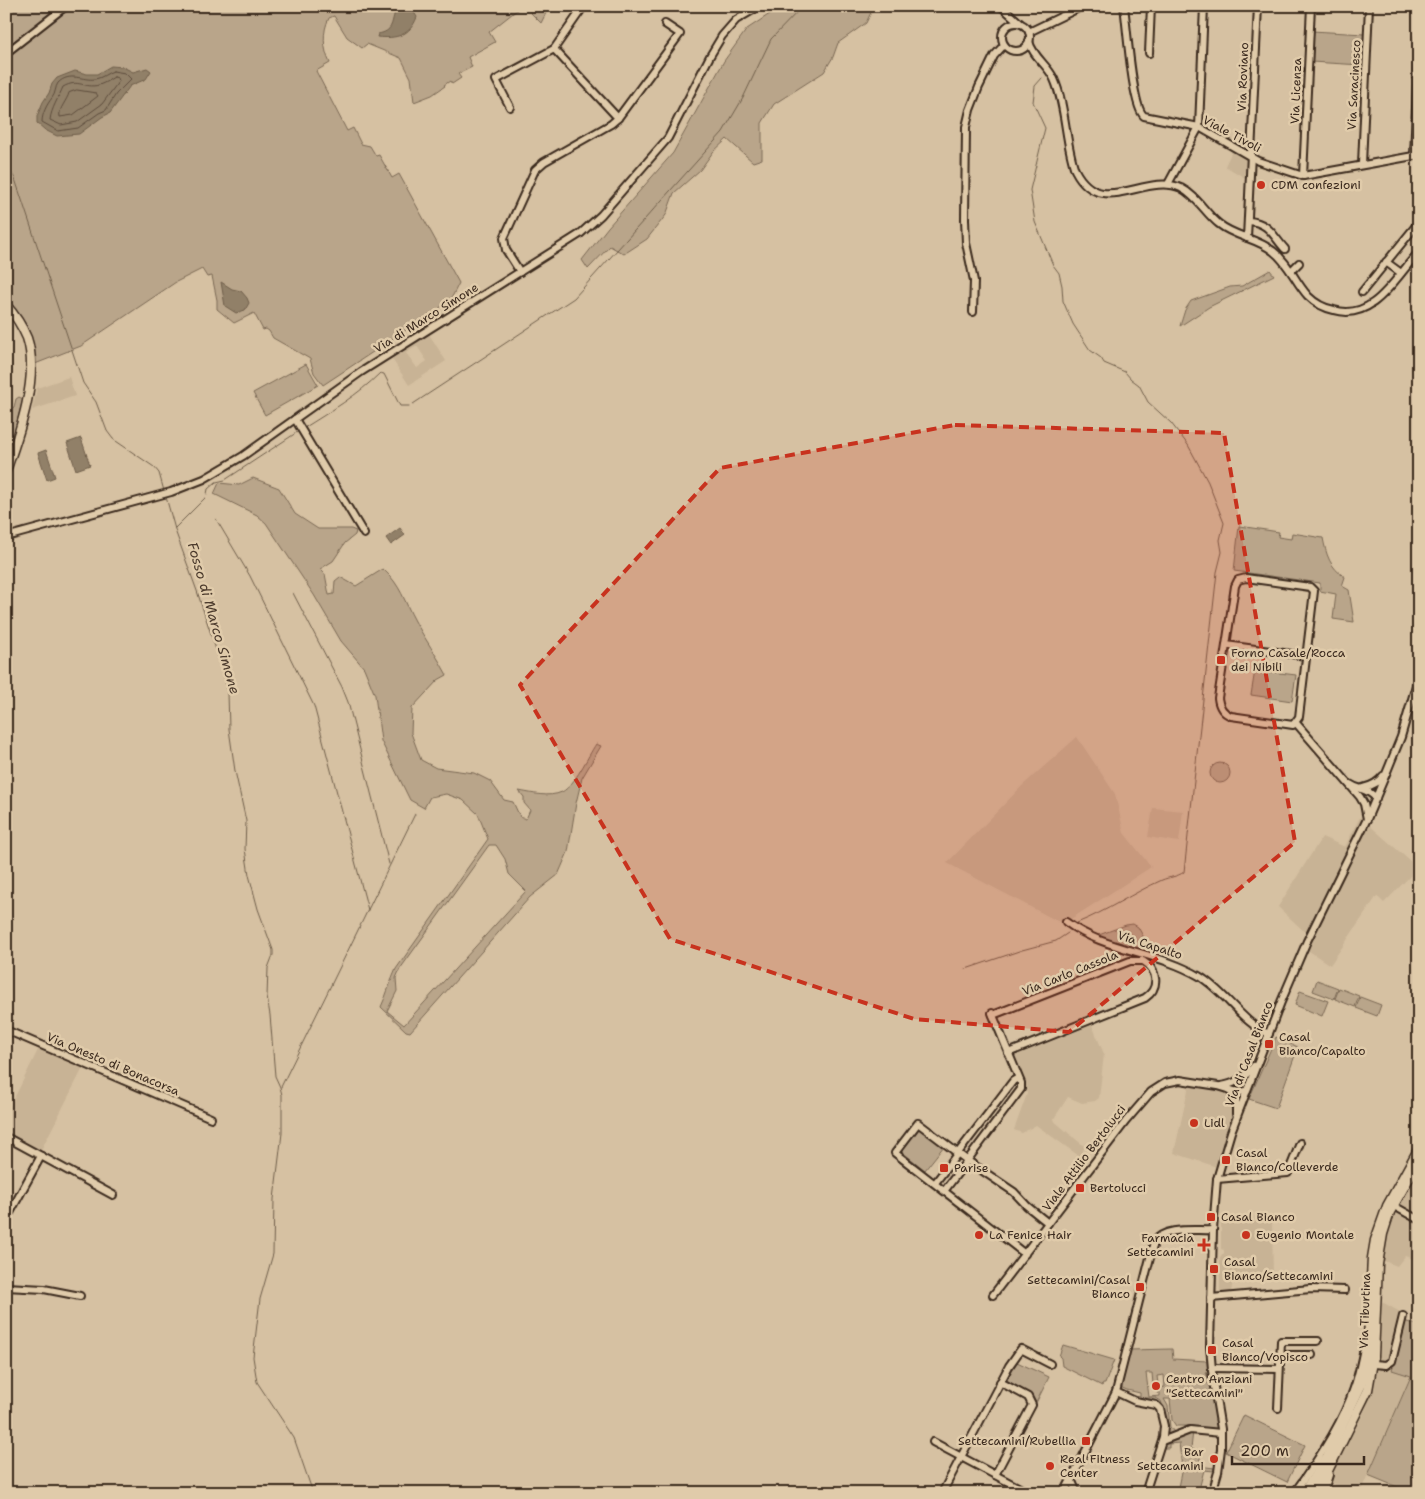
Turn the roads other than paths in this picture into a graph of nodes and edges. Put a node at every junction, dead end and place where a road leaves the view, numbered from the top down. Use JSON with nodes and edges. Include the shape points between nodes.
{"nodes":[{"id":1,"x":66,"y":6,"type":"edge"},
{"id":2,"x":584,"y":6,"type":"edge"},
{"id":3,"x":760,"y":6,"type":"edge"},
{"id":4,"x":1001,"y":6,"type":"edge"},
{"id":5,"x":1083,"y":6,"type":"edge"},
{"id":6,"x":1124,"y":6,"type":"edge"},
{"id":7,"x":1151,"y":6,"type":"edge"},
{"id":8,"x":1204,"y":6,"type":"edge"},
{"id":9,"x":1258,"y":6,"type":"edge"},
{"id":10,"x":1311,"y":6,"type":"edge"},
{"id":11,"x":1369,"y":6,"type":"edge"},
{"id":12,"x":665,"y":24,"type":"dead end"},
{"id":13,"x":1023,"y":25,"type":"junction"},
{"id":14,"x":1007,"y":26,"type":"junction"},
{"id":15,"x":1029,"y":32,"type":"junction"},
{"id":16,"x":1419,"y":38,"type":"edge"},
{"id":17,"x":1029,"y":41,"type":"junction"},
{"id":18,"x":1004,"y":45,"type":"junction"},
{"id":19,"x":554,"y":49,"type":"junction"},
{"id":20,"x":1020,"y":50,"type":"junction"},
{"id":21,"x":6,"y":53,"type":"edge"},
{"id":22,"x":1149,"y":53,"type":"dead end"},
{"id":23,"x":1036,"y":55,"type":"junction"},
{"id":24,"x":510,"y":107,"type":"dead end"},
{"id":25,"x":618,"y":118,"type":"junction"},
{"id":26,"x":1199,"y":127,"type":"junction"},
{"id":27,"x":1416,"y":155,"type":"edge"},
{"id":28,"x":1251,"y":157,"type":"junction"},
{"id":29,"x":1362,"y":164,"type":"junction"},
{"id":30,"x":1302,"y":176,"type":"junction"},
{"id":31,"x":1168,"y":184,"type":"junction"},
{"id":32,"x":1248,"y":221,"type":"junction"},
{"id":33,"x":1419,"y":222,"type":"edge"},
{"id":34,"x":1247,"y":238,"type":"junction"},
{"id":35,"x":1286,"y":249,"type":"dead end"},
{"id":36,"x":1419,"y":252,"type":"edge"},
{"id":37,"x":1386,"y":262,"type":"junction"},
{"id":38,"x":1299,"y":263,"type":"dead end"},
{"id":39,"x":1291,"y":271,"type":"junction"},
{"id":40,"x":520,"y":272,"type":"junction"},
{"id":41,"x":1401,"y":273,"type":"junction"},
{"id":42,"x":1362,"y":292,"type":"dead end"},
{"id":43,"x":6,"y":306,"type":"edge"},
{"id":44,"x":973,"y":312,"type":"dead end"},
{"id":45,"x":295,"y":419,"type":"junction"},
{"id":46,"x":6,"y":471,"type":"edge"},
{"id":47,"x":364,"y":534,"type":"dead end"},
{"id":48,"x":6,"y":535,"type":"edge"},
{"id":49,"x":1226,"y":645,"type":"junction"},
{"id":50,"x":1306,"y":656,"type":"junction"},
{"id":51,"x":1419,"y":676,"type":"edge"},
{"id":52,"x":1296,"y":723,"type":"junction"},
{"id":53,"x":1388,"y":769,"type":"junction"},
{"id":54,"x":1345,"y":780,"type":"junction"},
{"id":55,"x":1363,"y":788,"type":"junction"},
{"id":56,"x":1360,"y":797,"type":"junction"},
{"id":57,"x":1376,"y":798,"type":"junction"},
{"id":58,"x":1367,"y":819,"type":"junction"},
{"id":59,"x":1066,"y":922,"type":"dead end"},
{"id":60,"x":6,"y":1030,"type":"edge"},
{"id":61,"x":1269,"y":1034,"type":"junction"},
{"id":62,"x":1008,"y":1053,"type":"junction"},
{"id":63,"x":1261,"y":1054,"type":"junction"},
{"id":64,"x":1018,"y":1078,"type":"junction"},
{"id":65,"x":1230,"y":1087,"type":"junction"},
{"id":66,"x":1247,"y":1091,"type":"junction"},
{"id":67,"x":992,"y":1109,"type":"junction"},
{"id":68,"x":1004,"y":1114,"type":"junction"},
{"id":69,"x":211,"y":1118,"type":"dead end"},
{"id":70,"x":1236,"y":1118,"type":"junction"},
{"id":71,"x":998,"y":1120,"type":"junction"},
{"id":72,"x":6,"y":1137,"type":"edge"},
{"id":73,"x":1300,"y":1142,"type":"dead end"},
{"id":74,"x":1419,"y":1148,"type":"edge"},
{"id":75,"x":958,"y":1153,"type":"junction"},
{"id":76,"x":41,"y":1156,"type":"junction"},
{"id":77,"x":968,"y":1161,"type":"junction"},
{"id":78,"x":1419,"y":1161,"type":"edge"},
{"id":79,"x":1217,"y":1179,"type":"junction"},
{"id":80,"x":935,"y":1183,"type":"junction"},
{"id":81,"x":945,"y":1190,"type":"junction"},
{"id":82,"x":113,"y":1194,"type":"dead end"},
{"id":83,"x":1394,"y":1206,"type":"junction"},
{"id":84,"x":6,"y":1220,"type":"edge"},
{"id":85,"x":1419,"y":1220,"type":"edge"},
{"id":86,"x":1048,"y":1223,"type":"junction"},
{"id":87,"x":1213,"y":1230,"type":"junction"},
{"id":88,"x":1025,"y":1254,"type":"junction"},
{"id":89,"x":6,"y":1287,"type":"edge"},
{"id":90,"x":1345,"y":1290,"type":"dead end"},
{"id":91,"x":80,"y":1296,"type":"dead end"},
{"id":92,"x":993,"y":1296,"type":"dead end"},
{"id":93,"x":1211,"y":1298,"type":"junction"},
{"id":94,"x":1403,"y":1316,"type":"dead end"},
{"id":95,"x":1369,"y":1327,"type":"junction"},
{"id":96,"x":1318,"y":1341,"type":"dead end"},
{"id":97,"x":1280,"y":1355,"type":"junction"},
{"id":98,"x":1312,"y":1356,"type":"dead end"},
{"id":99,"x":1050,"y":1364,"type":"dead end"},
{"id":100,"x":1374,"y":1364,"type":"junction"},
{"id":101,"x":1212,"y":1368,"type":"junction"},
{"id":102,"x":1278,"y":1369,"type":"junction"},
{"id":103,"x":1000,"y":1382,"type":"junction"},
{"id":104,"x":1116,"y":1392,"type":"junction"},
{"id":105,"x":1278,"y":1408,"type":"dead end"},
{"id":106,"x":1344,"y":1425,"type":"junction"},
{"id":107,"x":1221,"y":1433,"type":"junction"},
{"id":108,"x":1162,"y":1441,"type":"junction"},
{"id":109,"x":933,"y":1442,"type":"dead end"},
{"id":110,"x":962,"y":1457,"type":"junction"},
{"id":111,"x":1333,"y":1462,"type":"junction"},
{"id":112,"x":995,"y":1475,"type":"junction"},
{"id":113,"x":1071,"y":1479,"type":"junction"},
{"id":114,"x":942,"y":1493,"type":"edge"},
{"id":115,"x":1029,"y":1493,"type":"edge"},
{"id":116,"x":1064,"y":1493,"type":"edge"},
{"id":117,"x":1077,"y":1493,"type":"edge"},
{"id":118,"x":1144,"y":1493,"type":"edge"},
{"id":119,"x":1212,"y":1493,"type":"edge"},
{"id":120,"x":1294,"y":1493,"type":"edge"},
{"id":121,"x":1302,"y":1493,"type":"edge"},
{"id":122,"x":1310,"y":1493,"type":"edge"},
{"id":123,"x":1317,"y":1493,"type":"edge"},
{"id":124,"x":1323,"y":1493,"type":"edge"}],
"edges":[{"from":1,"to":21,"type":"street"},
{"from":2,"to":19,"type":"street"},
{"from":3,"to":40,"type":"street","name":"Via di Marco Simone","via":[[736,20],[722,36],[668,138],[601,215],[580,234]]},
{"from":4,"to":13,"type":"street"},
{"from":4,"to":14,"type":"street"},
{"from":5,"to":15,"type":"street"},
{"from":6,"to":26,"type":"street","name":"Viale Tivoli","via":[[1133,81],[1141,114]]},
{"from":7,"to":22,"type":"street"},
{"from":8,"to":26,"type":"street"},
{"from":9,"to":28,"type":"street","name":"Via Roviano"},
{"from":10,"to":30,"type":"street","name":"Via Licenza"},
{"from":11,"to":29,"type":"street","name":"Via Saracinesco"},
{"from":12,"to":25,"type":"street","via":[[680,34]]},
{"from":13,"to":14,"type":"street"},
{"from":13,"to":15,"type":"street"},
{"from":14,"to":18,"type":"street","via":[[1002,37]]},
{"from":15,"to":17,"type":"street"},
{"from":16,"to":27,"type":"street"},
{"from":17,"to":20,"type":"street"},
{"from":17,"to":23,"type":"street"},
{"from":18,"to":20,"type":"street"},
{"from":18,"to":44,"type":"street","via":[[994,56],[982,80],[966,127],[965,215],[966,240],[974,278]]},
{"from":19,"to":24,"type":"street","via":[[496,80]]},
{"from":19,"to":25,"type":"street"},
{"from":20,"to":23,"type":"street"},
{"from":23,"to":31,"type":"street","via":[[1057,86],[1072,162],[1082,182],[1099,192],[1112,194]]},
{"from":25,"to":40,"type":"street","via":[[536,169],[504,240],[506,250]]},
{"from":26,"to":28,"type":"street","name":"Viale Tivoli"},
{"from":26,"to":31,"type":"street"},
{"from":27,"to":29,"type":"street","name":"Viale Tivoli"},
{"from":28,"to":30,"type":"street","name":"Viale Tivoli"},
{"from":28,"to":32,"type":"street","name":"Via Roviano"},
{"from":29,"to":30,"type":"street","name":"Viale Tivoli"},
{"from":31,"to":34,"type":"street","via":[[1189,193],[1219,224]]},
{"from":32,"to":34,"type":"street","name":"Via Roviano"},
{"from":32,"to":35,"type":"street","via":[[1267,226]]},
{"from":33,"to":37,"type":"street"},
{"from":34,"to":39,"type":"street","via":[[1273,251]]},
{"from":36,"to":41,"type":"street"},
{"from":37,"to":41,"type":"street"},
{"from":37,"to":42,"type":"street"},
{"from":38,"to":39,"type":"street"},
{"from":39,"to":41,"type":"street","via":[[1313,301],[1345,312],[1377,301]]},
{"from":40,"to":45,"type":"street","name":"Via di Marco Simone","via":[[361,372]]},
{"from":43,"to":46,"type":"main road","via":[[25,333],[30,362],[24,412]]},
{"from":45,"to":47,"type":"street"},
{"from":45,"to":48,"type":"street","name":"Via di Marco Simone","via":[[204,479],[171,492]]},
{"from":49,"to":50,"type":"street"},
{"from":49,"to":50,"type":"street","via":[[1235,584],[1240,579],[1252,578],[1314,590]]},
{"from":49,"to":52,"type":"street","via":[[1218,698],[1224,712],[1290,726]]},
{"from":50,"to":52,"type":"street"},
{"from":51,"to":53,"type":"street","name":"Via di Casal Bianco"},
{"from":52,"to":54,"type":"street"},
{"from":53,"to":55,"type":"street","via":[[1379,781]]},
{"from":53,"to":57,"type":"street","name":"Via di Casal Bianco"},
{"from":54,"to":55,"type":"street"},
{"from":54,"to":56,"type":"street"},
{"from":55,"to":57,"type":"street"},
{"from":56,"to":57,"type":"street"},
{"from":56,"to":58,"type":"street"},
{"from":57,"to":58,"type":"street","name":"Via di Casal Bianco"},
{"from":58,"to":61,"type":"street","name":"Via di Casal Bianco","via":[[1294,971]]},
{"from":59,"to":61,"type":"street","name":"Via Capalto","via":[[1089,937],[1164,960],[1200,977]]},
{"from":60,"to":69,"type":"street","name":"Via Onesto di Bonacorsa"},
{"from":61,"to":63,"type":"street","name":"Via di Casal Bianco"},
{"from":62,"to":62,"type":"street","name":"Via Carlo Cassola","via":[[992,1013],[1130,961],[1138,960],[1151,967],[1155,975],[1154,988],[1145,998]]},
{"from":62,"to":64,"type":"street"},
{"from":63,"to":65,"type":"street","name":"Viale Attilio Bertolucci","via":[[1248,1074]]},
{"from":63,"to":66,"type":"street","name":"Via di Casal Bianco"},
{"from":64,"to":67,"type":"street"},
{"from":64,"to":68,"type":"street","via":[[1021,1091]]},
{"from":65,"to":66,"type":"street"},
{"from":65,"to":70,"type":"street","via":[[1236,1101]]},
{"from":65,"to":86,"type":"street","name":"Viale Attilio Bertolucci","via":[[1175,1080],[1151,1092]]},
{"from":66,"to":70,"type":"street","name":"Via di Casal Bianco"},
{"from":67,"to":68,"type":"street"},
{"from":67,"to":71,"type":"street"},
{"from":67,"to":75,"type":"street"},
{"from":68,"to":71,"type":"street"},
{"from":70,"to":79,"type":"street","name":"Via di Casal Bianco"},
{"from":71,"to":77,"type":"street"},
{"from":72,"to":76,"type":"street"},
{"from":73,"to":79,"type":"street","via":[[1288,1173]]},
{"from":74,"to":95,"type":"main road","name":"Via Tiburtina","via":[[1387,1206],[1375,1240]]},
{"from":75,"to":77,"type":"street"},
{"from":75,"to":80,"type":"street"},
{"from":75,"to":80,"type":"street","via":[[918,1122],[895,1153]]},
{"from":76,"to":82,"type":"street"},
{"from":76,"to":84,"type":"street"},
{"from":77,"to":81,"type":"street"},
{"from":77,"to":86,"type":"street","via":[[1014,1192]]},
{"from":78,"to":83,"type":"main road","name":"Via Tiburtina"},
{"from":79,"to":87,"type":"street","name":"Via di Casal Bianco"},
{"from":80,"to":81,"type":"street"},
{"from":81,"to":88,"type":"street"},
{"from":83,"to":85,"type":"street"},
{"from":83,"to":100,"type":"main road","name":"Via Tiburtina","via":[[1385,1226],[1380,1252]]},
{"from":86,"to":88,"type":"street","name":"Viale Attilio Bertolucci"},
{"from":87,"to":93,"type":"street","name":"Via di Casal Bianco"},
{"from":87,"to":104,"type":"street","via":[[1167,1232],[1154,1242]]},
{"from":88,"to":92,"type":"street","name":"Viale Attilio Bertolucci"},
{"from":89,"to":91,"type":"street","via":[[44,1289]]},
{"from":90,"to":93,"type":"street","via":[[1311,1289]]},
{"from":93,"to":101,"type":"street","name":"Via di Casal Bianco"},
{"from":94,"to":100,"type":"street","via":[[1391,1362]]},
{"from":95,"to":106,"type":"main road","name":"Via Tiburtina","via":[[1363,1380]]},
{"from":95,"to":120,"type":"street","name":"Via Tiburtina","via":[[1348,1404],[1322,1452]]},
{"from":96,"to":97,"type":"street","via":[[1281,1341]]},
{"from":97,"to":98,"type":"street"},
{"from":97,"to":102,"type":"street"},
{"from":99,"to":103,"type":"street","via":[[1021,1349]]},
{"from":100,"to":111,"type":"main road","name":"Via Tiburtina","via":[[1362,1403]]},
{"from":101,"to":102,"type":"street"},
{"from":101,"to":107,"type":"street","name":"Via di Casal Bianco"},
{"from":102,"to":105,"type":"street"},
{"from":103,"to":110,"type":"street"},
{"from":103,"to":112,"type":"street","via":[[1028,1397],[1032,1405]]},
{"from":104,"to":108,"type":"street","via":[[1131,1400],[1159,1407],[1164,1426]]},
{"from":104,"to":113,"type":"street"},
{"from":106,"to":121,"type":"street","name":"Via Tiburtina"},
{"from":106,"to":122,"type":"main road","name":"Via Tiburtina"},
{"from":107,"to":108,"type":"street","via":[[1190,1430]]},
{"from":107,"to":119,"type":"street","name":"Via di Casal Bianco","via":[[1220,1461]]},
{"from":108,"to":118,"type":"street"},
{"from":109,"to":110,"type":"street"},
{"from":110,"to":112,"type":"street"},
{"from":110,"to":114,"type":"street"},
{"from":111,"to":123,"type":"main road","name":"Via Tiburtina"},
{"from":111,"to":124,"type":"street","name":"Via Tiburtina"},
{"from":112,"to":115,"type":"street"},
{"from":113,"to":116,"type":"street"},
{"from":113,"to":117,"type":"street"}]}
